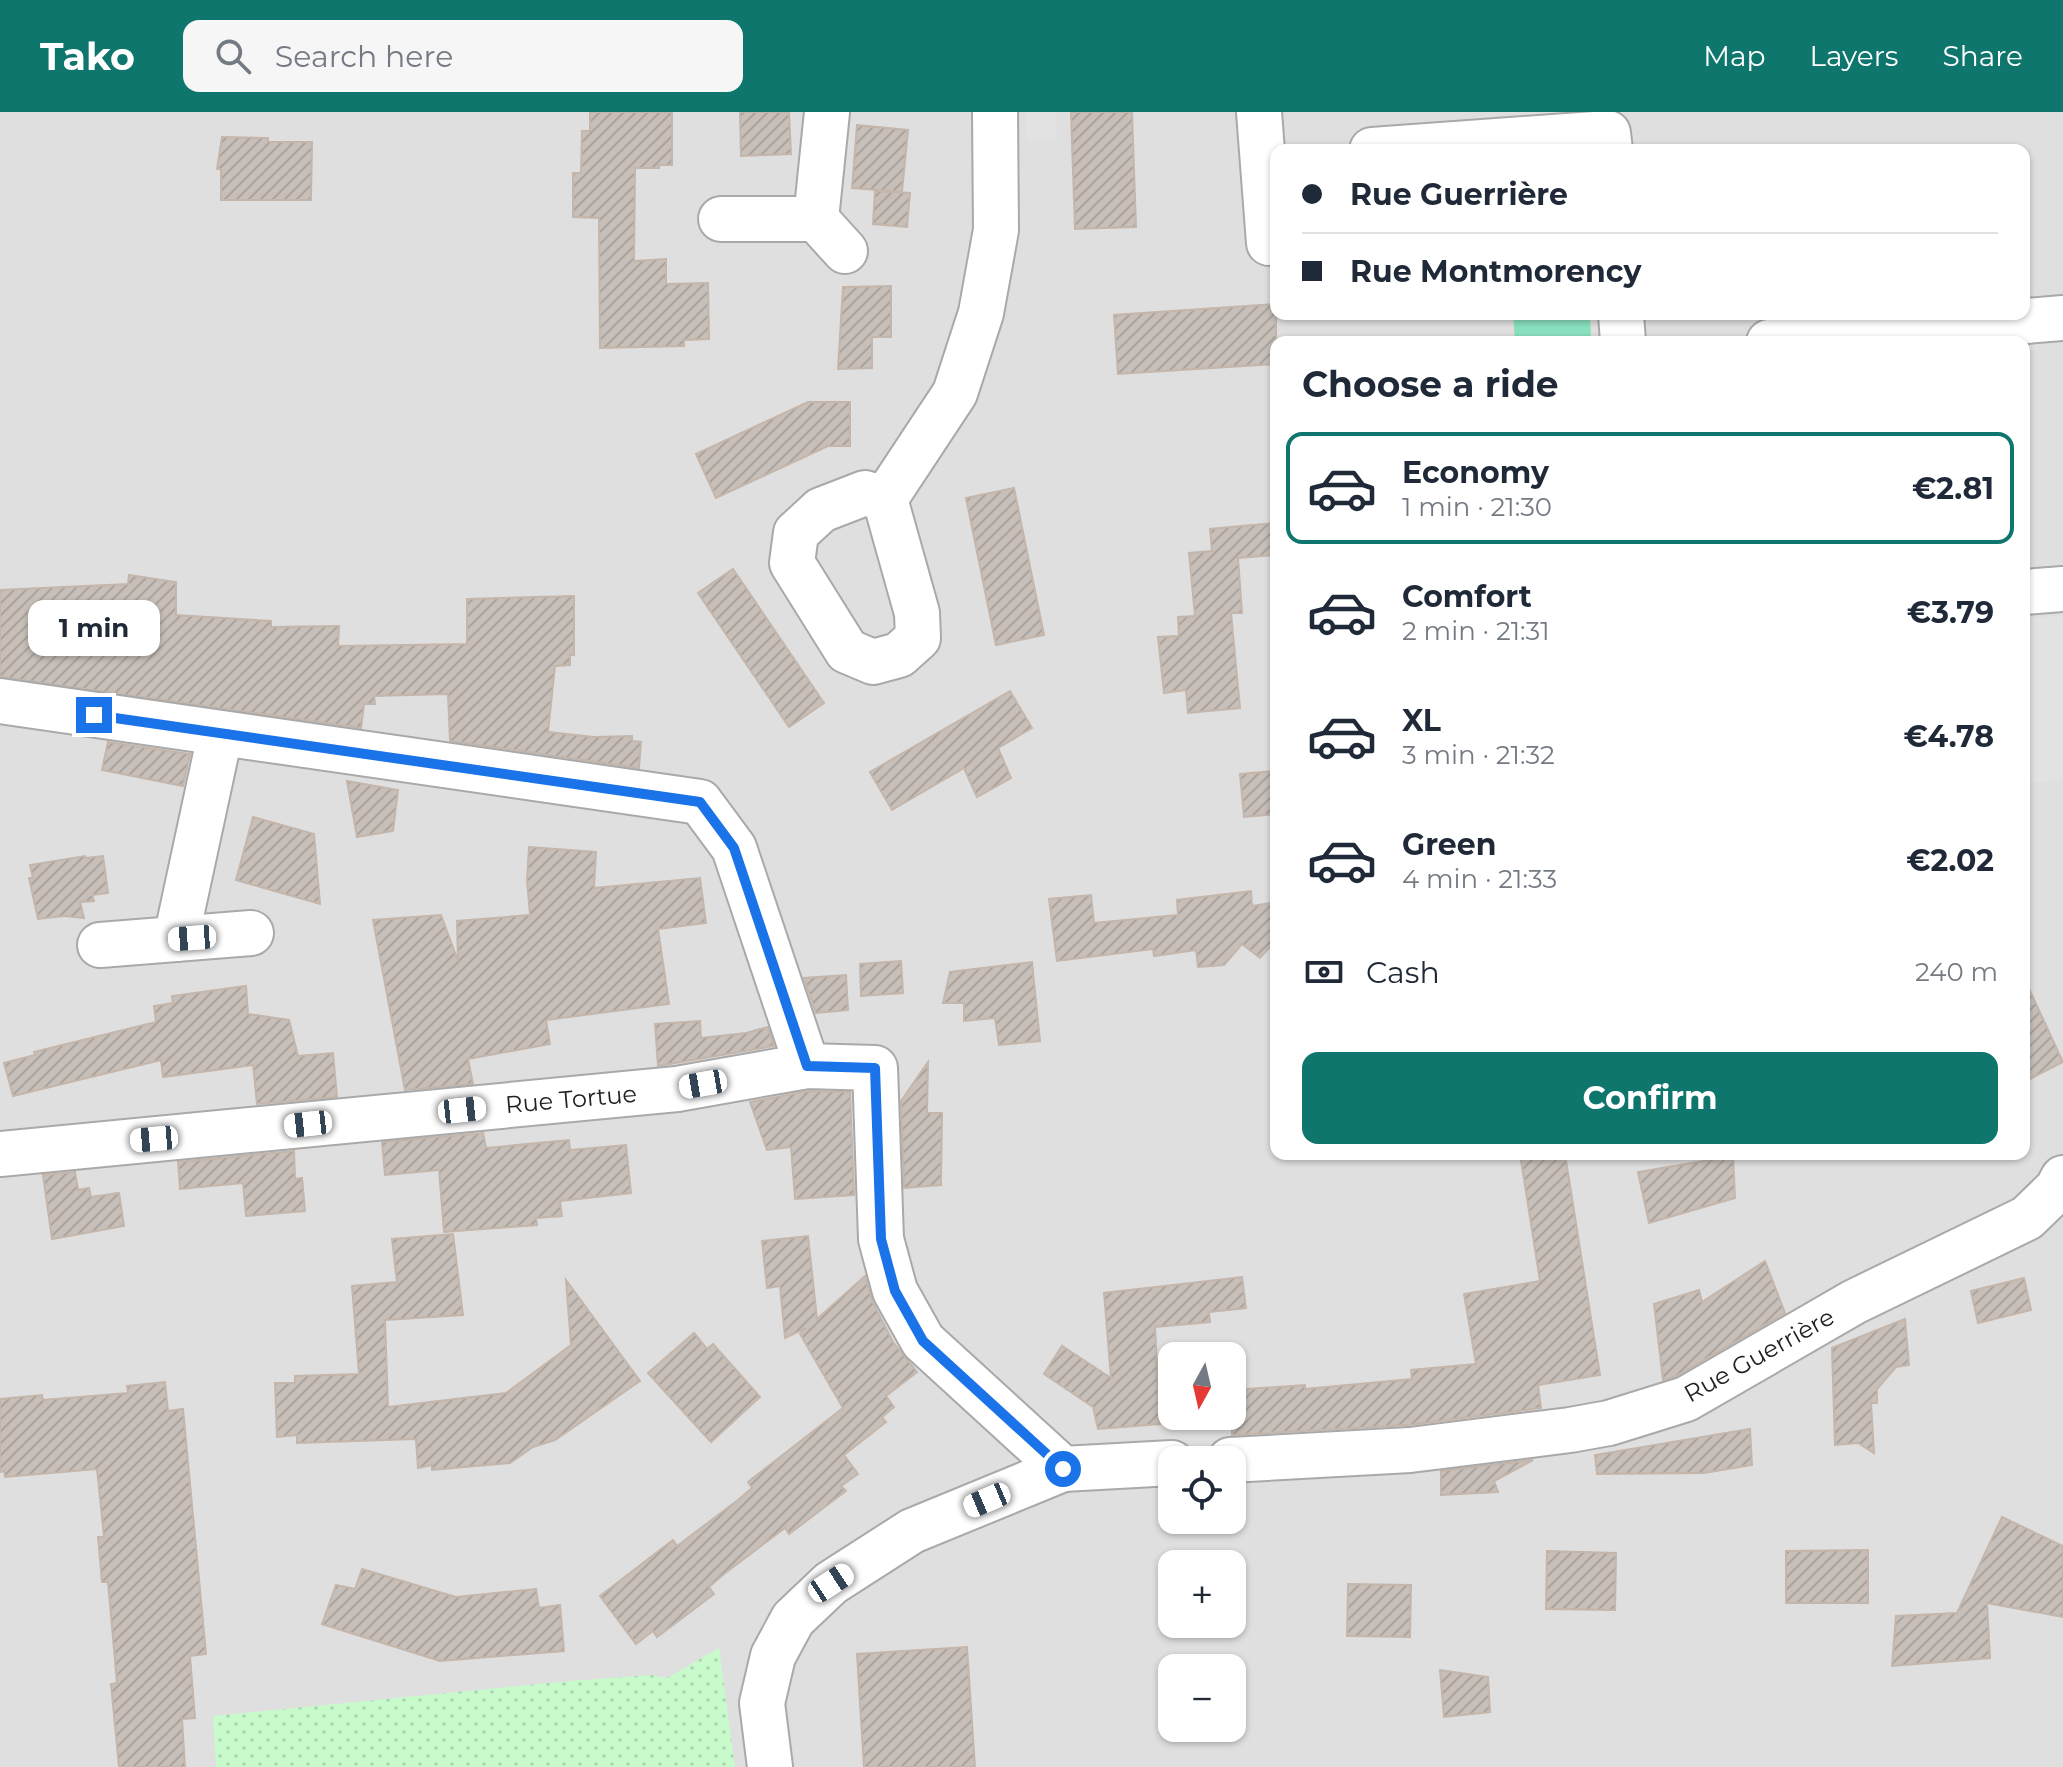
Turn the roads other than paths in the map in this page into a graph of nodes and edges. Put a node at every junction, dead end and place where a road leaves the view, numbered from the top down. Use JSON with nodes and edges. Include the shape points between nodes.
{"nodes":[{"id":1,"x":827,"y":112,"type":"edge"},
{"id":2,"x":995,"y":112,"type":"edge"},
{"id":3,"x":1259,"y":112,"type":"edge"},
{"id":4,"x":1455,"y":144,"type":"edge"},
{"id":5,"x":1609,"y":144,"type":"edge"},
{"id":6,"x":1269,"y":157,"type":"edge"},
{"id":7,"x":721,"y":219,"type":"dead end"},
{"id":8,"x":816,"y":219,"type":"junction"},
{"id":9,"x":1270,"y":243,"type":"edge"},
{"id":10,"x":845,"y":251,"type":"dead end"},
{"id":11,"x":2063,"y":318,"type":"edge"},
{"id":12,"x":1842,"y":336,"type":"edge"},
{"id":13,"x":885,"y":499,"type":"dead end"},
{"id":14,"x":2063,"y":589,"type":"edge"},
{"id":15,"x":2030,"y":592,"type":"edge"},
{"id":16,"x":0,"y":701,"type":"edge"},
{"id":17,"x":220,"y":735,"type":"junction"},
{"id":18,"x":251,"y":933,"type":"dead end"},
{"id":19,"x":176,"y":939,"type":"junction"},
{"id":20,"x":100,"y":945,"type":"dead end"},
{"id":21,"x":807,"y":1066,"type":"junction"},
{"id":22,"x":0,"y":1154,"type":"edge"},
{"id":23,"x":2063,"y":1178,"type":"edge"},
{"id":24,"x":1246,"y":1459,"type":"edge"},
{"id":25,"x":1158,"y":1464,"type":"edge"},
{"id":26,"x":1063,"y":1469,"type":"junction"},
{"id":27,"x":770,"y":1767,"type":"edge"}],
"edges":[{"from":1,"to":8,"type":"street"},
{"from":2,"to":13,"type":"street","via":[[996,230],[981,313],[955,393]]},
{"from":3,"to":6,"type":"street"},
{"from":4,"to":5,"type":"street","via":[[1608,133]]},
{"from":6,"to":9,"type":"street"},
{"from":7,"to":8,"type":"street"},
{"from":8,"to":10,"type":"street"},
{"from":11,"to":12,"type":"street"},
{"from":14,"to":15,"type":"street"},
{"from":16,"to":17,"type":"street"},
{"from":17,"to":19,"type":"street"},
{"from":17,"to":21,"type":"street","via":[[700,802],[734,848]]},
{"from":18,"to":19,"type":"street"},
{"from":19,"to":20,"type":"street"},
{"from":21,"to":22,"type":"street","name":"Rue Tortue","via":[[677,1089]]},
{"from":21,"to":26,"type":"street","via":[[875,1068],[881,1239],[895,1291],[923,1341]]},
{"from":23,"to":24,"type":"street","name":"Rue Guerrière","via":[[2027,1218],[1854,1302],[1686,1399],[1570,1430],[1410,1450]]},
{"from":25,"to":26,"type":"street"},
{"from":26,"to":27,"type":"street","via":[[912,1531],[831,1583],[793,1619],[773,1656],[762,1703]]}]}
